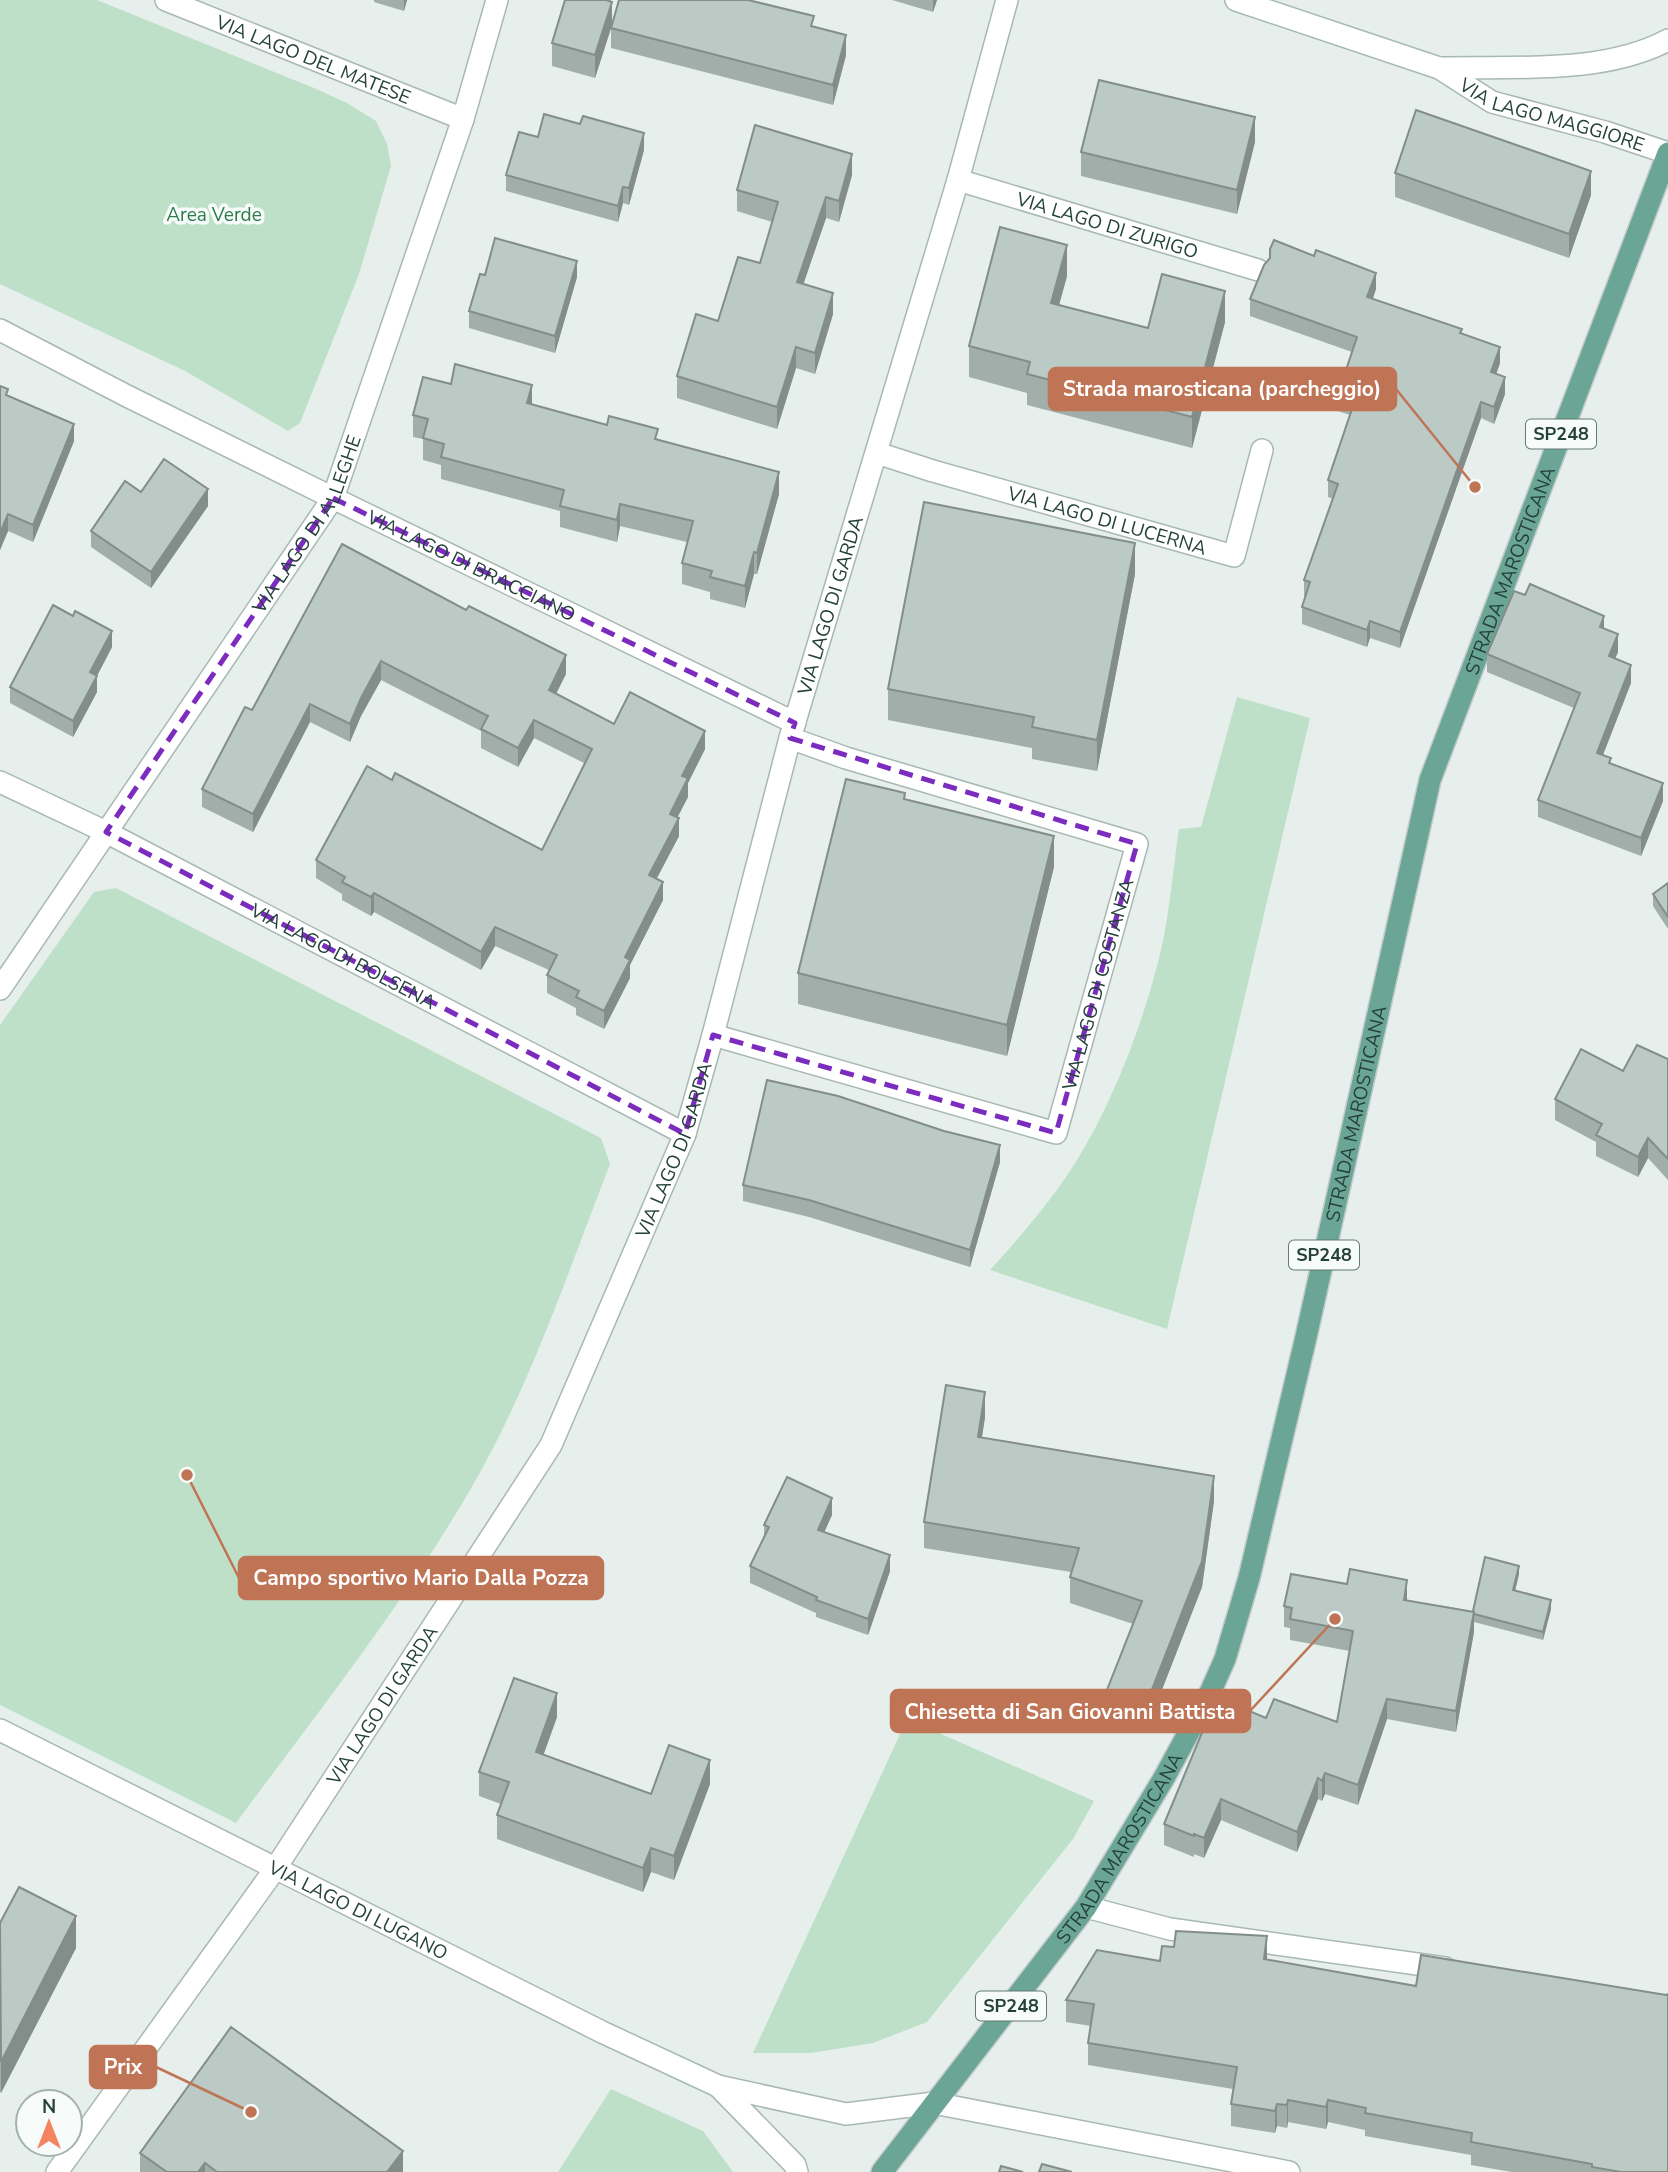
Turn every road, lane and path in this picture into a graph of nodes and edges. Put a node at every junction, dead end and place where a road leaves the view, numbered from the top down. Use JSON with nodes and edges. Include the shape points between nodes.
{"nodes":[{"id":1,"x":166,"y":0,"type":"edge"},
{"id":2,"x":497,"y":0,"type":"edge"},
{"id":3,"x":1007,"y":0,"type":"edge"},
{"id":4,"x":1236,"y":0,"type":"edge"},
{"id":5,"x":1668,"y":40,"type":"edge"},
{"id":6,"x":1440,"y":68,"type":"junction"},
{"id":7,"x":463,"y":119,"type":"junction"},
{"id":8,"x":1668,"y":153,"type":"edge"},
{"id":9,"x":958,"y":180,"type":"junction"},
{"id":10,"x":1258,"y":270,"type":"dead end"},
{"id":11,"x":0,"y":330,"type":"edge"},
{"id":12,"x":1262,"y":450,"type":"dead end"},
{"id":13,"x":877,"y":453,"type":"junction"},
{"id":14,"x":332,"y":498,"type":"junction"},
{"id":15,"x":792,"y":731,"type":"junction"},
{"id":16,"x":0,"y":782,"type":"edge"},
{"id":17,"x":106,"y":832,"type":"junction"},
{"id":18,"x":0,"y":989,"type":"edge"},
{"id":19,"x":713,"y":1035,"type":"junction"},
{"id":20,"x":685,"y":1134,"type":"junction"},
{"id":21,"x":0,"y":1730,"type":"edge"},
{"id":22,"x":275,"y":1869,"type":"junction"},
{"id":23,"x":1086,"y":1907,"type":"junction"},
{"id":24,"x":1465,"y":1971,"type":"edge"},
{"id":25,"x":718,"y":2086,"type":"junction"},
{"id":26,"x":934,"y":2104,"type":"junction"},
{"id":27,"x":57,"y":2172,"type":"edge"},
{"id":28,"x":797,"y":2172,"type":"edge"},
{"id":29,"x":882,"y":2172,"type":"edge"},
{"id":30,"x":1289,"y":2172,"type":"edge"}],
"edges":[{"from":1,"to":7,"type":"street","name":"VIA LAGO DEL MATESE"},
{"from":2,"to":7,"type":"street","name":"VIA LAGO DI ALLEGHE"},
{"from":3,"to":9,"type":"street","name":"VIA LAGO DI GARDA"},
{"from":4,"to":6,"type":"street","name":"VIA LAGO MAGGIORE"},
{"from":5,"to":6,"type":"street","name":"VIA LAGO MAGGIORE","via":[[1590,65]]},
{"from":6,"to":8,"type":"street","name":"VIA LAGO MAGGIORE","via":[[1492,102]]},
{"from":7,"to":14,"type":"street","name":"VIA LAGO DI ALLEGHE"},
{"from":8,"to":23,"type":"main road","name":"STRADA MAROSTICANA","number":"SP248","via":[[1430,780],[1303,1351],[1249,1578],[1225,1658],[1164,1778]]},
{"from":9,"to":10,"type":"street","name":"VIA LAGO DI ZURIGO"},
{"from":9,"to":13,"type":"street","name":"VIA LAGO DI GARDA"},
{"from":11,"to":14,"type":"street","name":"VIA LAGO DI BRACCIANO"},
{"from":12,"to":13,"type":"street","name":"VIA LAGO DI LUCERNA","via":[[1234,556]]},
{"from":13,"to":15,"type":"street","name":"VIA LAGO DI GARDA"},
{"from":14,"to":15,"type":"street","name":"VIA LAGO DI BRACCIANO"},
{"from":14,"to":17,"type":"street","name":"VIA LAGO DI ALLEGHE"},
{"from":15,"to":19,"type":"street","name":"VIA LAGO DI GARDA"},
{"from":15,"to":19,"type":"street","name":"VIA LAGO DI COSTANZA","via":[[846,758],[1137,844],[1056,1133]]},
{"from":16,"to":17,"type":"street","name":"VIA LAGO DI BOLSENA"},
{"from":17,"to":18,"type":"street","name":"VIA LAGO DI ALLEGHE"},
{"from":17,"to":20,"type":"street","name":"VIA LAGO DI BOLSENA"},
{"from":19,"to":20,"type":"street","name":"VIA LAGO DI GARDA"},
{"from":20,"to":22,"type":"street","name":"VIA LAGO DI GARDA","via":[[551,1445]]},
{"from":21,"to":22,"type":"street","name":"VIA LAGO DI LUGANO"},
{"from":22,"to":25,"type":"street","name":"VIA LAGO DI LUGANO"},
{"from":22,"to":27,"type":"street","name":"VIA LAGO DI GARDA"},
{"from":23,"to":24,"type":"street","via":[[1170,1929]]},
{"from":23,"to":26,"type":"main road","name":"STRADA MAROSTICANA","number":"SP248"},
{"from":25,"to":26,"type":"street","name":"VIA LAGO DI LUGANO","via":[[846,2113]]},
{"from":25,"to":28,"type":"street","name":"VIA LAGO DI LUGANO"},
{"from":26,"to":29,"type":"main road","name":"STRADA MAROSTICANA","number":"SP248"},
{"from":26,"to":30,"type":"street","name":"VIA LAGO DI LUGANO"}]}
